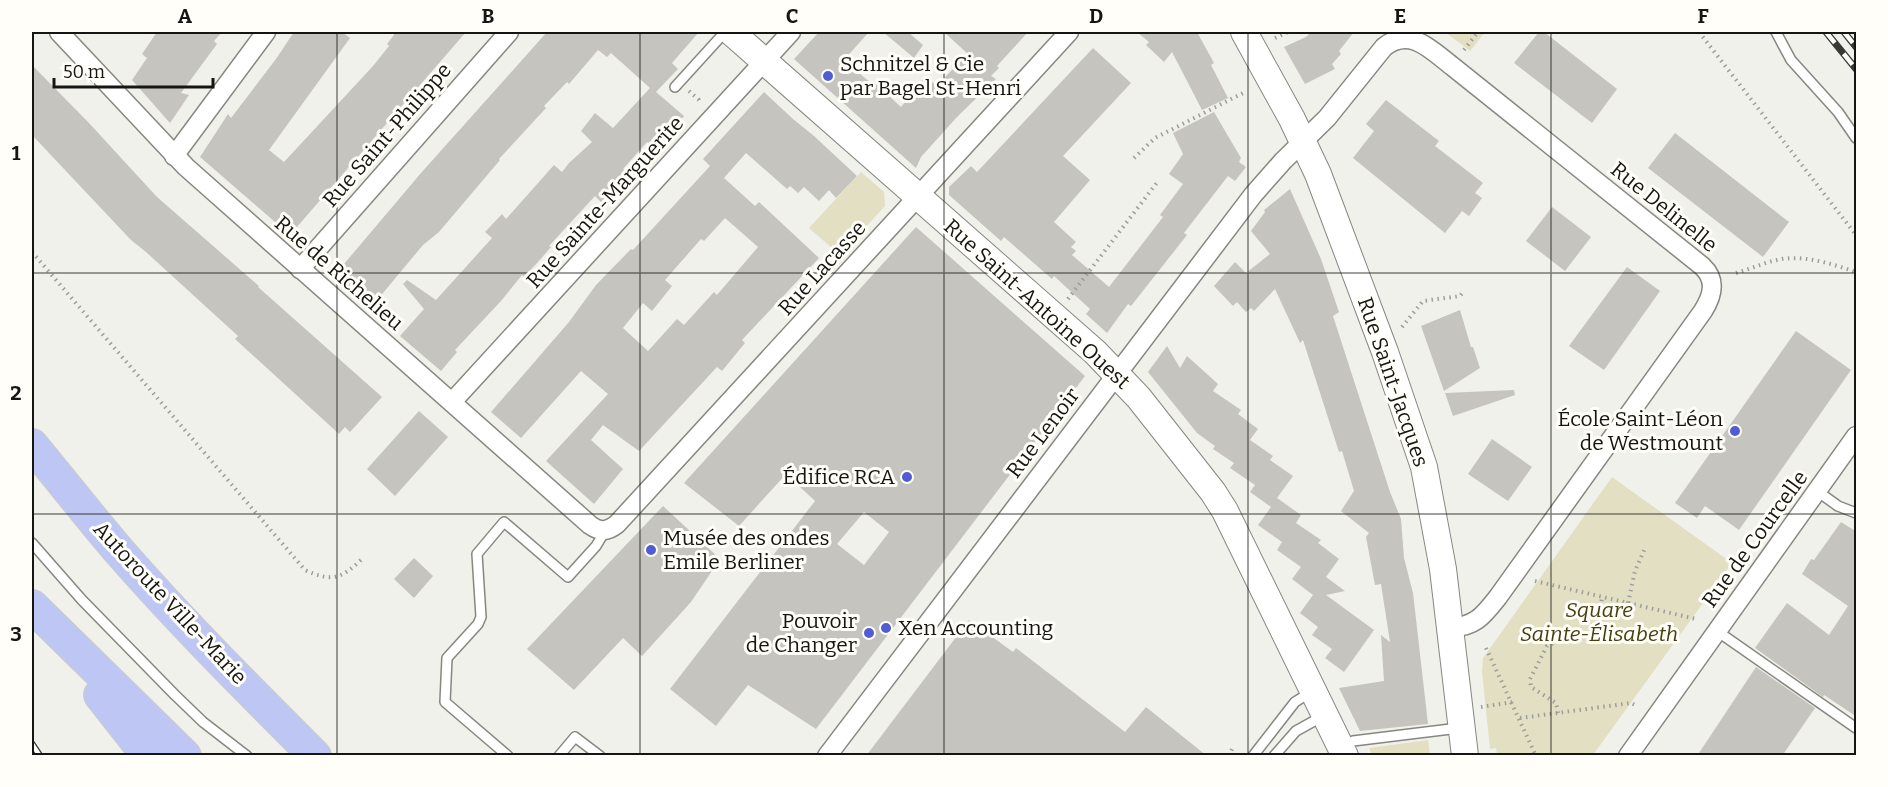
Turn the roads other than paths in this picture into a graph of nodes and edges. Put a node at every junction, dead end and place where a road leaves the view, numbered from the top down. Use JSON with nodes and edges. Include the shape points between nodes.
{"nodes":[{"id":1,"x":59,"y":32,"type":"edge"},
{"id":2,"x":266,"y":32,"type":"edge"},
{"id":3,"x":509,"y":32,"type":"edge"},
{"id":4,"x":725,"y":32,"type":"edge"},
{"id":5,"x":731,"y":32,"type":"edge"},
{"id":6,"x":791,"y":32,"type":"edge"},
{"id":7,"x":1069,"y":32,"type":"edge"},
{"id":8,"x":1244,"y":32,"type":"edge"},
{"id":9,"x":1776,"y":32,"type":"edge"},
{"id":10,"x":1400,"y":39,"type":"joint"},
{"id":11,"x":764,"y":60,"type":"junction"},
{"id":12,"x":677,"y":85,"type":"road end"},
{"id":13,"x":1857,"y":138,"type":"edge"},
{"id":14,"x":1303,"y":141,"type":"junction"},
{"id":15,"x":174,"y":156,"type":"junction"},
{"id":16,"x":918,"y":195,"type":"junction"},
{"id":17,"x":300,"y":269,"type":"junction"},
{"id":18,"x":1117,"y":373,"type":"junction"},
{"id":19,"x":452,"y":402,"type":"junction"},
{"id":20,"x":1857,"y":436,"type":"edge"},
{"id":21,"x":32,"y":445,"type":"edge"},
{"id":22,"x":1817,"y":491,"type":"junction"},
{"id":23,"x":1857,"y":513,"type":"edge"},
{"id":24,"x":605,"y":531,"type":"junction"},
{"id":25,"x":32,"y":543,"type":"edge"},
{"id":26,"x":33,"y":607,"type":"edge"},
{"id":27,"x":1450,"y":628,"type":"junction"},
{"id":28,"x":1717,"y":631,"type":"junction"},
{"id":29,"x":1313,"y":691,"type":"junction"},
{"id":30,"x":1325,"y":715,"type":"junction"},
{"id":31,"x":1462,"y":728,"type":"junction"},
{"id":32,"x":1857,"y":728,"type":"edge"},
{"id":33,"x":1342,"y":750,"type":"edge"},
{"id":34,"x":148,"y":756,"type":"edge"},
{"id":35,"x":185,"y":756,"type":"edge"},
{"id":36,"x":247,"y":756,"type":"edge"},
{"id":37,"x":315,"y":756,"type":"edge"},
{"id":38,"x":508,"y":756,"type":"edge"},
{"id":39,"x":559,"y":756,"type":"edge"},
{"id":40,"x":600,"y":756,"type":"edge"},
{"id":41,"x":827,"y":756,"type":"edge"},
{"id":42,"x":1253,"y":756,"type":"edge"},
{"id":43,"x":1274,"y":756,"type":"edge"},
{"id":44,"x":1465,"y":756,"type":"edge"},
{"id":45,"x":1628,"y":756,"type":"edge"}],
"edges":[{"from":1,"to":15,"type":"street","name":"Rue de Richelieu"},
{"from":2,"to":15,"type":"street"},
{"from":3,"to":17,"type":"street","name":"Rue Saint-Philippe"},
{"from":4,"to":12,"type":"lane"},
{"from":5,"to":11,"type":"main road","name":"Rue Saint-Antoine Ouest"},
{"from":6,"to":11,"type":"street","name":"Rue Sainte-Marguerite"},
{"from":7,"to":16,"type":"street","name":"Rue Lacasse"},
{"from":8,"to":14,"type":"main road","name":"Rue Saint-Jacques"},
{"from":9,"to":13,"type":"lane","via":[[1791,60]]},
{"from":10,"to":14,"type":"street","name":"Rue Lenoir","via":[[1384,47],[1327,118]]},
{"from":10,"to":27,"type":"street","name":"Rue Delinelle","via":[[1417,40],[1452,66],[1702,266],[1713,284],[1703,311],[1498,597],[1474,623]]},
{"from":11,"to":16,"type":"main road","name":"Rue Saint-Antoine Ouest"},
{"from":11,"to":19,"type":"street","name":"Rue Sainte-Marguerite"},
{"from":14,"to":18,"type":"street","name":"Rue Lenoir","via":[[1254,195]]},
{"from":14,"to":27,"type":"main road","name":"Rue Saint-Jacques","via":[[1385,352],[1424,467]]},
{"from":15,"to":17,"type":"street","name":"Rue de Richelieu"},
{"from":16,"to":18,"type":"main road","name":"Rue Saint-Antoine Ouest"},
{"from":16,"to":24,"type":"street","name":"Rue Lacasse","via":[[617,524]]},
{"from":17,"to":19,"type":"street","name":"Rue de Richelieu"},
{"from":18,"to":29,"type":"main road","name":"Rue Saint-Antoine Ouest","via":[[1195,466],[1225,511]]},
{"from":18,"to":41,"type":"street","name":"Rue Lenoir"},
{"from":19,"to":24,"type":"street","name":"Rue de Richelieu","via":[[590,525]]},
{"from":20,"to":22,"type":"street","name":"Rue de Courcelle"},
{"from":21,"to":37,"type":"highway","name":"Autoroute Ville-Marie","via":[[118,550]]},
{"from":22,"to":23,"type":"lane","via":[[1838,506]]},
{"from":22,"to":28,"type":"street","name":"Rue de Courcelle"},
{"from":24,"to":38,"type":"lane","via":[[568,577],[504,522],[477,554],[482,617],[447,658],[445,702]]},
{"from":25,"to":36,"type":"lane","via":[[150,670],[203,722]]},
{"from":26,"to":34,"type":"highway"},
{"from":26,"to":35,"type":"highway"},
{"from":27,"to":31,"type":"main road","name":"Rue Saint-Jacques"},
{"from":28,"to":32,"type":"lane"},
{"from":28,"to":45,"type":"street","name":"Rue de Courcelle"},
{"from":29,"to":30,"type":"main road","name":"Rue Saint-Antoine Ouest"},
{"from":29,"to":42,"type":"lane","via":[[1295,702]]},
{"from":30,"to":33,"type":"main road","name":"Rue Saint-Antoine Ouest"},
{"from":30,"to":43,"type":"lane","via":[[1296,731]]},
{"from":31,"to":33,"type":"lane","via":[[1353,741]]},
{"from":31,"to":44,"type":"main road","name":"Rue Saint-Jacques"},
{"from":39,"to":40,"type":"lane","via":[[575,737]]}]}
